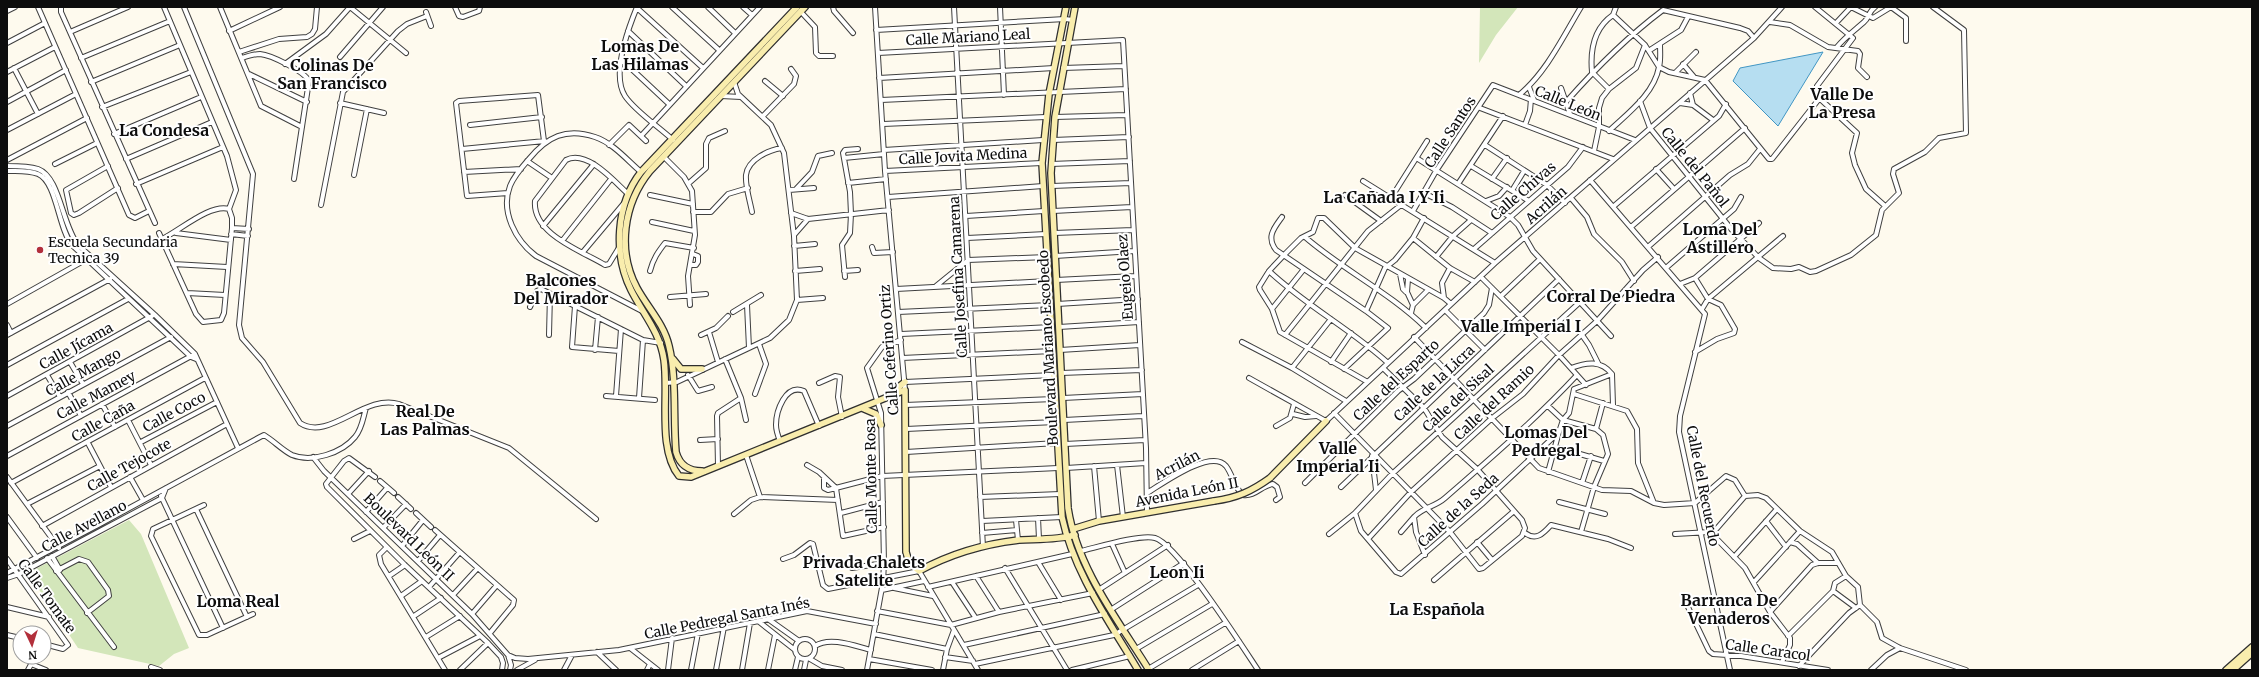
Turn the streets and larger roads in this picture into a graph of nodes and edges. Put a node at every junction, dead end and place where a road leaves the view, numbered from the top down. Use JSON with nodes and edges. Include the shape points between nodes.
{"nodes":[{"id":1,"x":15,"y":7,"type":"edge"},
{"id":2,"x":38,"y":7,"type":"edge"},
{"id":3,"x":61,"y":7,"type":"edge"},
{"id":4,"x":128,"y":7,"type":"edge"},
{"id":5,"x":164,"y":7,"type":"edge"},
{"id":6,"x":184,"y":7,"type":"edge"},
{"id":7,"x":220,"y":7,"type":"edge"},
{"id":8,"x":280,"y":7,"type":"edge"},
{"id":9,"x":317,"y":7,"type":"edge"},
{"id":10,"x":350,"y":7,"type":"edge"},
{"id":11,"x":383,"y":7,"type":"edge"},
{"id":12,"x":455,"y":7,"type":"edge"},
{"id":13,"x":480,"y":7,"type":"edge"},
{"id":14,"x":637,"y":7,"type":"edge"},
{"id":15,"x":672,"y":7,"type":"edge"},
{"id":16,"x":708,"y":7,"type":"edge"},
{"id":17,"x":743,"y":7,"type":"edge"},
{"id":18,"x":760,"y":7,"type":"edge"},
{"id":19,"x":805,"y":7,"type":"edge"},
{"id":20,"x":833,"y":7,"type":"edge"},
{"id":21,"x":875,"y":7,"type":"edge"},
{"id":22,"x":954,"y":7,"type":"edge"},
{"id":23,"x":1000,"y":7,"type":"edge"},
{"id":24,"x":1066,"y":7,"type":"edge"},
{"id":25,"x":1075,"y":7,"type":"edge"},
{"id":26,"x":1581,"y":7,"type":"edge"},
{"id":27,"x":1616,"y":7,"type":"edge"},
{"id":28,"x":1782,"y":7,"type":"edge"},
{"id":29,"x":1816,"y":7,"type":"edge"},
{"id":30,"x":1851,"y":7,"type":"edge"},
{"id":31,"x":1875,"y":7,"type":"edge"},
{"id":32,"x":1893,"y":7,"type":"edge"},
{"id":33,"x":1933,"y":7,"type":"edge"},
{"id":34,"x":799,"y":9,"type":"edge"},
{"id":35,"x":7,"y":11,"type":"edge"},
{"id":36,"x":752,"y":15,"type":"junction"},
{"id":37,"x":1614,"y":15,"type":"junction"},
{"id":38,"x":1868,"y":16,"type":"junction"},
{"id":39,"x":1688,"y":17,"type":"junction"},
{"id":40,"x":1065,"y":19,"type":"junction"},
{"id":41,"x":1073,"y":20,"type":"junction"},
{"id":42,"x":170,"y":21,"type":"junction"},
{"id":43,"x":1770,"y":22,"type":"junction"},
{"id":44,"x":45,"y":23,"type":"junction"},
{"id":45,"x":370,"y":23,"type":"junction"},
{"id":46,"x":1001,"y":23,"type":"junction"},
{"id":47,"x":1836,"y":23,"type":"junction"},
{"id":48,"x":431,"y":26,"type":"dead end"},
{"id":49,"x":955,"y":26,"type":"junction"},
{"id":50,"x":876,"y":30,"type":"junction"},
{"id":51,"x":229,"y":31,"type":"junction"},
{"id":52,"x":70,"y":32,"type":"junction"},
{"id":53,"x":628,"y":32,"type":"junction"},
{"id":54,"x":1634,"y":32,"type":"junction"},
{"id":55,"x":735,"y":33,"type":"junction"},
{"id":56,"x":853,"y":33,"type":"dead end"},
{"id":57,"x":1848,"y":34,"type":"junction"},
{"id":58,"x":774,"y":35,"type":"junction"},
{"id":59,"x":307,"y":37,"type":"junction"},
{"id":60,"x":1754,"y":38,"type":"junction"},
{"id":61,"x":390,"y":41,"type":"junction"},
{"id":62,"x":1906,"y":41,"type":"dead end"},
{"id":63,"x":1060,"y":42,"type":"junction"},
{"id":64,"x":1070,"y":42,"type":"junction"},
{"id":65,"x":7,"y":43,"type":"edge"},
{"id":66,"x":312,"y":44,"type":"junction"},
{"id":67,"x":1660,"y":44,"type":"junction"},
{"id":68,"x":180,"y":45,"type":"junction"},
{"id":69,"x":1645,"y":45,"type":"junction"},
{"id":70,"x":55,"y":47,"type":"junction"},
{"id":71,"x":1836,"y":47,"type":"junction"},
{"id":72,"x":956,"y":48,"type":"junction"},
{"id":73,"x":1002,"y":48,"type":"junction"},
{"id":74,"x":1846,"y":49,"type":"junction"},
{"id":75,"x":719,"y":50,"type":"junction"},
{"id":76,"x":1650,"y":50,"type":"junction"},
{"id":77,"x":239,"y":52,"type":"junction"},
{"id":78,"x":1696,"y":52,"type":"dead end"},
{"id":79,"x":406,"y":53,"type":"dead end"},
{"id":80,"x":878,"y":53,"type":"junction"},
{"id":81,"x":833,"y":56,"type":"dead end"},
{"id":82,"x":340,"y":57,"type":"dead end"},
{"id":83,"x":81,"y":58,"type":"junction"},
{"id":84,"x":242,"y":58,"type":"junction"},
{"id":85,"x":622,"y":60,"type":"junction"},
{"id":86,"x":285,"y":64,"type":"junction"},
{"id":87,"x":1683,"y":64,"type":"junction"},
{"id":88,"x":1124,"y":66,"type":"junction"},
{"id":89,"x":1659,"y":67,"type":"junction"},
{"id":90,"x":14,"y":68,"type":"junction"},
{"id":91,"x":703,"y":68,"type":"junction"},
{"id":92,"x":1054,"y":68,"type":"junction"},
{"id":93,"x":1063,"y":68,"type":"junction"},
{"id":94,"x":791,"y":69,"type":"dead end"},
{"id":95,"x":66,"y":70,"type":"junction"},
{"id":96,"x":1003,"y":71,"type":"junction"},
{"id":97,"x":7,"y":72,"type":"edge"},
{"id":98,"x":191,"y":72,"type":"junction"},
{"id":99,"x":1592,"y":72,"type":"junction"},
{"id":100,"x":957,"y":73,"type":"junction"},
{"id":101,"x":1675,"y":73,"type":"junction"},
{"id":102,"x":249,"y":74,"type":"junction"},
{"id":103,"x":1695,"y":77,"type":"junction"},
{"id":104,"x":879,"y":78,"type":"junction"},
{"id":105,"x":1867,"y":78,"type":"dead end"},
{"id":106,"x":1705,"y":80,"type":"junction"},
{"id":107,"x":765,"y":81,"type":"dead end"},
{"id":108,"x":91,"y":82,"type":"junction"},
{"id":109,"x":734,"y":82,"type":"junction"},
{"id":110,"x":1493,"y":85,"type":"joint"},
{"id":111,"x":686,"y":86,"type":"junction"},
{"id":112,"x":1529,"y":87,"type":"junction"},
{"id":113,"x":1561,"y":88,"type":"dead end"},
{"id":114,"x":1126,"y":89,"type":"junction"},
{"id":115,"x":1609,"y":89,"type":"junction"},
{"id":116,"x":26,"y":91,"type":"junction"},
{"id":117,"x":1058,"y":93,"type":"junction"},
{"id":118,"x":1690,"y":93,"type":"junction"},
{"id":119,"x":76,"y":94,"type":"junction"},
{"id":120,"x":1049,"y":94,"type":"junction"},
{"id":121,"x":1004,"y":95,"type":"junction"},
{"id":122,"x":1519,"y":95,"type":"junction"},
{"id":123,"x":721,"y":96,"type":"junction"},
{"id":124,"x":783,"y":96,"type":"junction"},
{"id":125,"x":202,"y":97,"type":"junction"},
{"id":126,"x":741,"y":97,"type":"junction"},
{"id":127,"x":959,"y":97,"type":"junction"},
{"id":128,"x":1532,"y":99,"type":"junction"},
{"id":129,"x":1819,"y":99,"type":"junction"},
{"id":130,"x":881,"y":100,"type":"junction"},
{"id":131,"x":1640,"y":101,"type":"junction"},
{"id":132,"x":7,"y":102,"type":"edge"},
{"id":133,"x":306,"y":102,"type":"junction"},
{"id":134,"x":1566,"y":102,"type":"junction"},
{"id":135,"x":1680,"y":103,"type":"junction"},
{"id":136,"x":340,"y":104,"type":"junction"},
{"id":137,"x":669,"y":104,"type":"junction"},
{"id":138,"x":1726,"y":104,"type":"junction"},
{"id":139,"x":1693,"y":105,"type":"junction"},
{"id":140,"x":102,"y":108,"type":"junction"},
{"id":141,"x":1480,"y":108,"type":"junction"},
{"id":142,"x":367,"y":109,"type":"junction"},
{"id":143,"x":384,"y":113,"type":"dead end"},
{"id":144,"x":38,"y":114,"type":"junction"},
{"id":145,"x":1570,"y":114,"type":"junction"},
{"id":146,"x":1127,"y":115,"type":"junction"},
{"id":147,"x":763,"y":116,"type":"junction"},
{"id":148,"x":1503,"y":116,"type":"junction"},
{"id":149,"x":542,"y":117,"type":"junction"},
{"id":150,"x":1046,"y":117,"type":"junction"},
{"id":151,"x":1055,"y":117,"type":"junction"},
{"id":152,"x":87,"y":118,"type":"junction"},
{"id":153,"x":1713,"y":120,"type":"junction"},
{"id":154,"x":212,"y":122,"type":"junction"},
{"id":155,"x":653,"y":122,"type":"junction"},
{"id":156,"x":960,"y":122,"type":"junction"},
{"id":157,"x":470,"y":124,"type":"dead end"},
{"id":158,"x":883,"y":124,"type":"junction"},
{"id":159,"x":1525,"y":125,"type":"junction"},
{"id":160,"x":302,"y":127,"type":"junction"},
{"id":161,"x":1599,"y":127,"type":"junction"},
{"id":162,"x":1650,"y":128,"type":"junction"},
{"id":163,"x":1745,"y":128,"type":"junction"},
{"id":164,"x":7,"y":130,"type":"edge"},
{"id":165,"x":725,"y":131,"type":"dead end"},
{"id":166,"x":1609,"y":131,"type":"junction"},
{"id":167,"x":114,"y":134,"type":"junction"},
{"id":168,"x":640,"y":136,"type":"junction"},
{"id":169,"x":1129,"y":137,"type":"junction"},
{"id":170,"x":1043,"y":140,"type":"junction"},
{"id":171,"x":1053,"y":140,"type":"junction"},
{"id":172,"x":1635,"y":140,"type":"junction"},
{"id":173,"x":544,"y":141,"type":"junction"},
{"id":174,"x":646,"y":141,"type":"dead end"},
{"id":175,"x":674,"y":141,"type":"junction"},
{"id":176,"x":1427,"y":141,"type":"dead end"},
{"id":177,"x":98,"y":143,"type":"junction"},
{"id":178,"x":609,"y":145,"type":"junction"},
{"id":179,"x":962,"y":145,"type":"junction"},
{"id":180,"x":1485,"y":145,"type":"junction"},
{"id":181,"x":223,"y":147,"type":"junction"},
{"id":182,"x":782,"y":148,"type":"junction"},
{"id":183,"x":1583,"y":148,"type":"junction"},
{"id":184,"x":462,"y":149,"type":"junction"},
{"id":185,"x":1760,"y":149,"type":"junction"},
{"id":186,"x":858,"y":150,"type":"dead end"},
{"id":187,"x":1594,"y":151,"type":"junction"},
{"id":188,"x":884,"y":152,"type":"junction"},
{"id":189,"x":832,"y":154,"type":"dead end"},
{"id":190,"x":1672,"y":155,"type":"junction"},
{"id":191,"x":664,"y":157,"type":"junction"},
{"id":192,"x":844,"y":158,"type":"junction"},
{"id":193,"x":1507,"y":158,"type":"junction"},
{"id":194,"x":126,"y":159,"type":"junction"},
{"id":195,"x":1418,"y":159,"type":"junction"},
{"id":196,"x":1613,"y":159,"type":"junction"},
{"id":197,"x":7,"y":160,"type":"edge"},
{"id":198,"x":527,"y":161,"type":"junction"},
{"id":199,"x":1130,"y":161,"type":"junction"},
{"id":200,"x":1042,"y":163,"type":"junction"},
{"id":201,"x":55,"y":164,"type":"dead end"},
{"id":202,"x":594,"y":164,"type":"junction"},
{"id":203,"x":1051,"y":164,"type":"junction"},
{"id":204,"x":7,"y":166,"type":"edge"},
{"id":205,"x":108,"y":166,"type":"junction"},
{"id":206,"x":1470,"y":166,"type":"junction"},
{"id":207,"x":963,"y":168,"type":"junction"},
{"id":208,"x":521,"y":169,"type":"junction"},
{"id":209,"x":1656,"y":169,"type":"junction"},
{"id":210,"x":7,"y":171,"type":"edge"},
{"id":211,"x":885,"y":171,"type":"junction"},
{"id":212,"x":1436,"y":171,"type":"junction"},
{"id":213,"x":1524,"y":171,"type":"junction"},
{"id":214,"x":464,"y":172,"type":"junction"},
{"id":215,"x":641,"y":172,"type":"junction"},
{"id":216,"x":354,"y":175,"type":"dead end"},
{"id":217,"x":1690,"y":176,"type":"junction"},
{"id":218,"x":552,"y":178,"type":"junction"},
{"id":219,"x":611,"y":179,"type":"junction"},
{"id":220,"x":886,"y":179,"type":"junction"},
{"id":221,"x":1492,"y":179,"type":"junction"},
{"id":222,"x":294,"y":180,"type":"dead end"},
{"id":223,"x":1590,"y":180,"type":"junction"},
{"id":224,"x":1363,"y":181,"type":"dead end"},
{"id":225,"x":689,"y":183,"type":"junction"},
{"id":226,"x":848,"y":183,"type":"junction"},
{"id":227,"x":1131,"y":183,"type":"junction"},
{"id":228,"x":136,"y":184,"type":"junction"},
{"id":229,"x":1458,"y":184,"type":"junction"},
{"id":230,"x":1547,"y":185,"type":"junction"},
{"id":231,"x":1043,"y":186,"type":"junction"},
{"id":232,"x":1052,"y":186,"type":"junction"},
{"id":233,"x":1508,"y":187,"type":"junction"},
{"id":234,"x":118,"y":188,"type":"junction"},
{"id":235,"x":748,"y":188,"type":"junction"},
{"id":236,"x":814,"y":188,"type":"dead end"},
{"id":237,"x":796,"y":189,"type":"junction"},
{"id":238,"x":1513,"y":189,"type":"junction"},
{"id":239,"x":1674,"y":189,"type":"junction"},
{"id":240,"x":789,"y":190,"type":"junction"},
{"id":241,"x":965,"y":192,"type":"junction"},
{"id":242,"x":508,"y":193,"type":"junction"},
{"id":243,"x":1424,"y":193,"type":"junction"},
{"id":244,"x":650,"y":195,"type":"dead end"},
{"id":245,"x":1345,"y":195,"type":"dead end"},
{"id":246,"x":1706,"y":196,"type":"junction"},
{"id":247,"x":627,"y":197,"type":"junction"},
{"id":248,"x":888,"y":197,"type":"junction"},
{"id":249,"x":1741,"y":197,"type":"dead end"},
{"id":250,"x":1391,"y":198,"type":"junction"},
{"id":251,"x":1571,"y":198,"type":"junction"},
{"id":252,"x":1486,"y":201,"type":"junction"},
{"id":253,"x":1529,"y":201,"type":"junction"},
{"id":254,"x":1565,"y":203,"type":"junction"},
{"id":255,"x":693,"y":204,"type":"junction"},
{"id":256,"x":321,"y":205,"type":"dead end"},
{"id":257,"x":1401,"y":205,"type":"junction"},
{"id":258,"x":1884,"y":205,"type":"junction"},
{"id":259,"x":1614,"y":206,"type":"junction"},
{"id":260,"x":1132,"y":207,"type":"junction"},
{"id":261,"x":229,"y":209,"type":"junction"},
{"id":262,"x":888,"y":210,"type":"junction"},
{"id":263,"x":148,"y":211,"type":"junction"},
{"id":264,"x":1044,"y":211,"type":"junction"},
{"id":265,"x":1053,"y":211,"type":"junction"},
{"id":266,"x":1413,"y":211,"type":"junction"},
{"id":267,"x":694,"y":212,"type":"junction"},
{"id":268,"x":752,"y":212,"type":"dead end"},
{"id":269,"x":791,"y":213,"type":"junction"},
{"id":270,"x":851,"y":214,"type":"junction"},
{"id":271,"x":966,"y":216,"type":"junction"},
{"id":272,"x":1282,"y":217,"type":"dead end"},
{"id":273,"x":1510,"y":217,"type":"junction"},
{"id":274,"x":1424,"y":218,"type":"junction"},
{"id":275,"x":1722,"y":218,"type":"junction"},
{"id":276,"x":808,"y":219,"type":"junction"},
{"id":277,"x":1471,"y":220,"type":"junction"},
{"id":278,"x":1381,"y":221,"type":"junction"},
{"id":279,"x":652,"y":222,"type":"dead end"},
{"id":280,"x":155,"y":223,"type":"dead end"},
{"id":281,"x":1760,"y":223,"type":"dead end"},
{"id":282,"x":543,"y":226,"type":"junction"},
{"id":283,"x":1631,"y":227,"type":"junction"},
{"id":284,"x":232,"y":228,"type":"junction"},
{"id":285,"x":249,"y":229,"type":"junction"},
{"id":286,"x":1133,"y":230,"type":"junction"},
{"id":287,"x":694,"y":231,"type":"junction"},
{"id":288,"x":158,"y":233,"type":"dead end"},
{"id":289,"x":176,"y":233,"type":"junction"},
{"id":290,"x":1054,"y":233,"type":"junction"},
{"id":291,"x":1492,"y":233,"type":"junction"},
{"id":292,"x":231,"y":234,"type":"junction"},
{"id":293,"x":1046,"y":234,"type":"junction"},
{"id":294,"x":248,"y":236,"type":"junction"},
{"id":295,"x":794,"y":236,"type":"junction"},
{"id":296,"x":1453,"y":236,"type":"junction"},
{"id":297,"x":1783,"y":236,"type":"dead end"},
{"id":298,"x":1305,"y":237,"type":"junction"},
{"id":299,"x":967,"y":238,"type":"junction"},
{"id":300,"x":1413,"y":238,"type":"junction"},
{"id":301,"x":1525,"y":238,"type":"junction"},
{"id":302,"x":1740,"y":238,"type":"junction"},
{"id":303,"x":162,"y":239,"type":"junction"},
{"id":304,"x":231,"y":240,"type":"junction"},
{"id":305,"x":562,"y":242,"type":"junction"},
{"id":306,"x":815,"y":244,"type":"dead end"},
{"id":307,"x":620,"y":246,"type":"junction"},
{"id":308,"x":794,"y":246,"type":"junction"},
{"id":309,"x":1648,"y":246,"type":"junction"},
{"id":310,"x":872,"y":247,"type":"dead end"},
{"id":311,"x":694,"y":248,"type":"junction"},
{"id":312,"x":1355,"y":248,"type":"junction"},
{"id":313,"x":1474,"y":249,"type":"junction"},
{"id":314,"x":1134,"y":251,"type":"junction"},
{"id":315,"x":583,"y":252,"type":"junction"},
{"id":316,"x":893,"y":252,"type":"junction"},
{"id":317,"x":693,"y":254,"type":"junction"},
{"id":318,"x":1285,"y":254,"type":"junction"},
{"id":319,"x":1055,"y":256,"type":"junction"},
{"id":320,"x":1047,"y":257,"type":"junction"},
{"id":321,"x":1436,"y":257,"type":"junction"},
{"id":322,"x":1658,"y":257,"type":"junction"},
{"id":323,"x":88,"y":258,"type":"junction"},
{"id":324,"x":1758,"y":258,"type":"junction"},
{"id":325,"x":1540,"y":259,"type":"junction"},
{"id":326,"x":968,"y":260,"type":"junction"},
{"id":327,"x":1496,"y":263,"type":"junction"},
{"id":328,"x":173,"y":264,"type":"junction"},
{"id":329,"x":690,"y":265,"type":"junction"},
{"id":330,"x":1341,"y":266,"type":"junction"},
{"id":331,"x":1386,"y":266,"type":"junction"},
{"id":332,"x":227,"y":267,"type":"junction"},
{"id":333,"x":1667,"y":267,"type":"junction"},
{"id":334,"x":1450,"y":268,"type":"junction"},
{"id":335,"x":820,"y":269,"type":"dead end"},
{"id":336,"x":1304,"y":269,"type":"junction"},
{"id":337,"x":858,"y":270,"type":"dead end"},
{"id":338,"x":796,"y":271,"type":"junction"},
{"id":339,"x":844,"y":271,"type":"junction"},
{"id":340,"x":1269,"y":271,"type":"junction"},
{"id":341,"x":650,"y":272,"type":"dead end"},
{"id":342,"x":1400,"y":274,"type":"junction"},
{"id":343,"x":1135,"y":276,"type":"junction"},
{"id":344,"x":1481,"y":276,"type":"junction"},
{"id":345,"x":114,"y":277,"type":"junction"},
{"id":346,"x":845,"y":277,"type":"dead end"},
{"id":347,"x":1695,"y":278,"type":"junction"},
{"id":348,"x":1408,"y":279,"type":"junction"},
{"id":349,"x":1558,"y":279,"type":"junction"},
{"id":350,"x":108,"y":280,"type":"junction"},
{"id":351,"x":1056,"y":280,"type":"junction"},
{"id":352,"x":1048,"y":281,"type":"junction"},
{"id":353,"x":1634,"y":281,"type":"junction"},
{"id":354,"x":1474,"y":282,"type":"junction"},
{"id":355,"x":1325,"y":283,"type":"junction"},
{"id":356,"x":969,"y":284,"type":"junction"},
{"id":357,"x":1680,"y":284,"type":"junction"},
{"id":358,"x":936,"y":286,"type":"junction"},
{"id":359,"x":896,"y":288,"type":"junction"},
{"id":360,"x":1375,"y":288,"type":"junction"},
{"id":361,"x":1492,"y":288,"type":"junction"},
{"id":362,"x":1289,"y":289,"type":"junction"},
{"id":363,"x":1428,"y":290,"type":"junction"},
{"id":364,"x":1407,"y":292,"type":"junction"},
{"id":365,"x":186,"y":293,"type":"junction"},
{"id":366,"x":550,"y":294,"type":"junction"},
{"id":367,"x":706,"y":294,"type":"dead end"},
{"id":368,"x":225,"y":295,"type":"junction"},
{"id":369,"x":689,"y":295,"type":"junction"},
{"id":370,"x":761,"y":295,"type":"dead end"},
{"id":371,"x":1501,"y":296,"type":"junction"},
{"id":372,"x":670,"y":297,"type":"dead end"},
{"id":373,"x":128,"y":298,"type":"junction"},
{"id":374,"x":823,"y":298,"type":"dead end"},
{"id":375,"x":1444,"y":298,"type":"junction"},
{"id":376,"x":1138,"y":299,"type":"junction"},
{"id":377,"x":1708,"y":299,"type":"junction"},
{"id":378,"x":797,"y":300,"type":"junction"},
{"id":379,"x":1580,"y":302,"type":"junction"},
{"id":380,"x":7,"y":304,"type":"edge"},
{"id":381,"x":747,"y":304,"type":"junction"},
{"id":382,"x":1057,"y":304,"type":"junction"},
{"id":383,"x":1451,"y":304,"type":"junction"},
{"id":384,"x":690,"y":305,"type":"dead end"},
{"id":385,"x":1050,"y":305,"type":"junction"},
{"id":386,"x":1309,"y":305,"type":"junction"},
{"id":387,"x":1413,"y":305,"type":"junction"},
{"id":388,"x":575,"y":306,"type":"junction"},
{"id":389,"x":530,"y":307,"type":"dead end"},
{"id":390,"x":970,"y":308,"type":"junction"},
{"id":391,"x":1272,"y":309,"type":"junction"},
{"id":392,"x":1702,"y":309,"type":"junction"},
{"id":393,"x":1445,"y":310,"type":"junction"},
{"id":394,"x":1366,"y":311,"type":"junction"},
{"id":395,"x":644,"y":312,"type":"junction"},
{"id":396,"x":733,"y":312,"type":"dead end"},
{"id":397,"x":898,"y":312,"type":"junction"},
{"id":398,"x":1410,"y":313,"type":"junction"},
{"id":399,"x":155,"y":314,"type":"junction"},
{"id":400,"x":728,"y":316,"type":"dead end"},
{"id":401,"x":1519,"y":316,"type":"junction"},
{"id":402,"x":150,"y":317,"type":"junction"},
{"id":403,"x":598,"y":317,"type":"junction"},
{"id":404,"x":1331,"y":319,"type":"junction"},
{"id":405,"x":1139,"y":322,"type":"junction"},
{"id":406,"x":1597,"y":322,"type":"junction"},
{"id":407,"x":7,"y":324,"type":"edge"},
{"id":408,"x":1050,"y":327,"type":"junction"},
{"id":409,"x":1059,"y":327,"type":"junction"},
{"id":410,"x":1426,"y":328,"type":"junction"},
{"id":411,"x":621,"y":329,"type":"junction"},
{"id":412,"x":1464,"y":330,"type":"junction"},
{"id":413,"x":709,"y":332,"type":"junction"},
{"id":414,"x":972,"y":332,"type":"junction"},
{"id":415,"x":1351,"y":333,"type":"junction"},
{"id":416,"x":9,"y":334,"type":"edge"},
{"id":417,"x":901,"y":334,"type":"junction"},
{"id":418,"x":548,"y":335,"type":"dead end"},
{"id":419,"x":701,"y":335,"type":"dead end"},
{"id":420,"x":1285,"y":335,"type":"junction"},
{"id":421,"x":1582,"y":335,"type":"junction"},
{"id":422,"x":1611,"y":336,"type":"dead end"},
{"id":423,"x":171,"y":337,"type":"junction"},
{"id":424,"x":1541,"y":337,"type":"junction"},
{"id":425,"x":1414,"y":338,"type":"junction"},
{"id":426,"x":644,"y":340,"type":"junction"},
{"id":427,"x":901,"y":340,"type":"junction"},
{"id":428,"x":1242,"y":342,"type":"dead end"},
{"id":429,"x":661,"y":344,"type":"junction"},
{"id":430,"x":759,"y":344,"type":"junction"},
{"id":431,"x":1140,"y":345,"type":"junction"},
{"id":432,"x":1370,"y":346,"type":"junction"},
{"id":433,"x":749,"y":348,"type":"junction"},
{"id":434,"x":1307,"y":348,"type":"junction"},
{"id":435,"x":595,"y":350,"type":"junction"},
{"id":436,"x":1060,"y":350,"type":"junction"},
{"id":437,"x":1486,"y":350,"type":"junction"},
{"id":438,"x":619,"y":351,"type":"junction"},
{"id":439,"x":1052,"y":351,"type":"junction"},
{"id":440,"x":1695,"y":352,"type":"junction"},
{"id":441,"x":1559,"y":354,"type":"junction"},
{"id":442,"x":972,"y":355,"type":"junction"},
{"id":443,"x":196,"y":356,"type":"junction"},
{"id":444,"x":671,"y":356,"type":"junction"},
{"id":445,"x":191,"y":357,"type":"junction"},
{"id":446,"x":902,"y":358,"type":"junction"},
{"id":447,"x":724,"y":359,"type":"junction"},
{"id":448,"x":1435,"y":359,"type":"junction"},
{"id":449,"x":70,"y":362,"type":"junction"},
{"id":450,"x":718,"y":362,"type":"junction"},
{"id":451,"x":1331,"y":362,"type":"junction"},
{"id":452,"x":1598,"y":363,"type":"junction"},
{"id":453,"x":1388,"y":364,"type":"junction"},
{"id":454,"x":7,"y":365,"type":"edge"},
{"id":455,"x":1292,"y":368,"type":"junction"},
{"id":456,"x":1383,"y":368,"type":"junction"},
{"id":457,"x":1571,"y":368,"type":"junction"},
{"id":458,"x":702,"y":369,"type":"junction"},
{"id":459,"x":1344,"y":369,"type":"junction"},
{"id":460,"x":1142,"y":370,"type":"junction"},
{"id":461,"x":1062,"y":373,"type":"junction"},
{"id":462,"x":1612,"y":374,"type":"junction"},
{"id":463,"x":47,"y":375,"type":"junction"},
{"id":464,"x":688,"y":375,"type":"junction"},
{"id":465,"x":1053,"y":375,"type":"junction"},
{"id":466,"x":1577,"y":375,"type":"junction"},
{"id":467,"x":205,"y":378,"type":"junction"},
{"id":468,"x":1249,"y":378,"type":"dead end"},
{"id":469,"x":974,"y":379,"type":"junction"},
{"id":470,"x":1453,"y":380,"type":"junction"},
{"id":471,"x":1366,"y":381,"type":"junction"},
{"id":472,"x":673,"y":382,"type":"junction"},
{"id":473,"x":905,"y":382,"type":"junction"},
{"id":474,"x":666,"y":383,"type":"junction"},
{"id":475,"x":819,"y":383,"type":"dead end"},
{"id":476,"x":83,"y":384,"type":"junction"},
{"id":477,"x":1586,"y":385,"type":"junction"},
{"id":478,"x":712,"y":387,"type":"dead end"},
{"id":479,"x":1402,"y":388,"type":"junction"},
{"id":480,"x":905,"y":390,"type":"junction"},
{"id":481,"x":68,"y":392,"type":"junction"},
{"id":482,"x":1054,"y":392,"type":"junction"},
{"id":483,"x":1574,"y":392,"type":"junction"},
{"id":484,"x":755,"y":394,"type":"dead end"},
{"id":485,"x":1142,"y":394,"type":"junction"},
{"id":486,"x":1063,"y":395,"type":"junction"},
{"id":487,"x":7,"y":396,"type":"edge"},
{"id":488,"x":606,"y":396,"type":"dead end"},
{"id":489,"x":616,"y":396,"type":"junction"},
{"id":490,"x":888,"y":396,"type":"junction"},
{"id":491,"x":60,"y":397,"type":"junction"},
{"id":492,"x":639,"y":398,"type":"junction"},
{"id":493,"x":741,"y":398,"type":"junction"},
{"id":494,"x":1054,"y":399,"type":"junction"},
{"id":495,"x":1472,"y":399,"type":"junction"},
{"id":496,"x":655,"y":400,"type":"dead end"},
{"id":497,"x":878,"y":401,"type":"junction"},
{"id":498,"x":1346,"y":401,"type":"junction"},
{"id":499,"x":217,"y":402,"type":"junction"},
{"id":500,"x":976,"y":403,"type":"junction"},
{"id":501,"x":1603,"y":403,"type":"junction"},
{"id":502,"x":102,"y":404,"type":"junction"},
{"id":503,"x":1294,"y":404,"type":"junction"},
{"id":504,"x":905,"y":405,"type":"junction"},
{"id":505,"x":1613,"y":405,"type":"junction"},
{"id":506,"x":1548,"y":406,"type":"junction"},
{"id":507,"x":366,"y":408,"type":"junction"},
{"id":508,"x":861,"y":408,"type":"junction"},
{"id":509,"x":1424,"y":408,"type":"junction"},
{"id":510,"x":1334,"y":413,"type":"junction"},
{"id":511,"x":1293,"y":414,"type":"junction"},
{"id":512,"x":81,"y":416,"type":"junction"},
{"id":513,"x":1143,"y":416,"type":"junction"},
{"id":514,"x":1316,"y":416,"type":"junction"},
{"id":515,"x":842,"y":417,"type":"junction"},
{"id":516,"x":1491,"y":419,"type":"junction"},
{"id":517,"x":128,"y":420,"type":"junction"},
{"id":518,"x":746,"y":420,"type":"dead end"},
{"id":519,"x":1064,"y":420,"type":"junction"},
{"id":520,"x":1563,"y":420,"type":"junction"},
{"id":521,"x":1326,"y":421,"type":"junction"},
{"id":522,"x":1056,"y":422,"type":"junction"},
{"id":523,"x":227,"y":424,"type":"junction"},
{"id":524,"x":881,"y":424,"type":"junction"},
{"id":525,"x":7,"y":426,"type":"edge"},
{"id":526,"x":819,"y":426,"type":"junction"},
{"id":527,"x":976,"y":426,"type":"junction"},
{"id":528,"x":1276,"y":426,"type":"dead end"},
{"id":529,"x":115,"y":427,"type":"junction"},
{"id":530,"x":906,"y":429,"type":"junction"},
{"id":531,"x":1596,"y":429,"type":"junction"},
{"id":532,"x":1439,"y":432,"type":"junction"},
{"id":533,"x":1559,"y":432,"type":"junction"},
{"id":534,"x":1354,"y":434,"type":"junction"},
{"id":535,"x":1511,"y":438,"type":"junction"},
{"id":536,"x":718,"y":439,"type":"junction"},
{"id":537,"x":700,"y":440,"type":"dead end"},
{"id":538,"x":1145,"y":440,"type":"junction"},
{"id":539,"x":780,"y":441,"type":"junction"},
{"id":540,"x":141,"y":442,"type":"junction"},
{"id":541,"x":88,"y":443,"type":"junction"},
{"id":542,"x":1057,"y":444,"type":"junction"},
{"id":543,"x":1065,"y":444,"type":"junction"},
{"id":544,"x":1556,"y":447,"type":"junction"},
{"id":545,"x":238,"y":448,"type":"junction"},
{"id":546,"x":977,"y":448,"type":"junction"},
{"id":547,"x":1458,"y":451,"type":"junction"},
{"id":548,"x":906,"y":452,"type":"junction"},
{"id":549,"x":746,"y":454,"type":"junction"},
{"id":550,"x":7,"y":456,"type":"edge"},
{"id":551,"x":1372,"y":456,"type":"junction"},
{"id":552,"x":1591,"y":456,"type":"junction"},
{"id":553,"x":313,"y":457,"type":"junction"},
{"id":554,"x":1530,"y":460,"type":"junction"},
{"id":555,"x":1379,"y":461,"type":"junction"},
{"id":556,"x":1604,"y":461,"type":"junction"},
{"id":557,"x":1146,"y":463,"type":"junction"},
{"id":558,"x":151,"y":465,"type":"junction"},
{"id":559,"x":1117,"y":465,"type":"junction"},
{"id":560,"x":100,"y":466,"type":"junction"},
{"id":561,"x":718,"y":466,"type":"junction"},
{"id":562,"x":807,"y":466,"type":"dead end"},
{"id":563,"x":1094,"y":466,"type":"junction"},
{"id":564,"x":685,"y":467,"type":"junction"},
{"id":565,"x":1058,"y":468,"type":"junction"},
{"id":566,"x":1066,"y":468,"type":"junction"},
{"id":567,"x":1477,"y":469,"type":"junction"},
{"id":568,"x":706,"y":470,"type":"junction"},
{"id":569,"x":369,"y":471,"type":"junction"},
{"id":570,"x":1374,"y":471,"type":"junction"},
{"id":571,"x":676,"y":472,"type":"junction"},
{"id":572,"x":978,"y":472,"type":"junction"},
{"id":573,"x":1548,"y":472,"type":"junction"},
{"id":574,"x":1392,"y":474,"type":"junction"},
{"id":575,"x":375,"y":476,"type":"dead end"},
{"id":576,"x":824,"y":476,"type":"junction"},
{"id":577,"x":882,"y":476,"type":"junction"},
{"id":578,"x":907,"y":476,"type":"junction"},
{"id":579,"x":7,"y":477,"type":"edge"},
{"id":580,"x":130,"y":477,"type":"junction"},
{"id":581,"x":331,"y":478,"type":"junction"},
{"id":582,"x":380,"y":481,"type":"dead end"},
{"id":583,"x":1582,"y":482,"type":"junction"},
{"id":584,"x":12,"y":483,"type":"junction"},
{"id":585,"x":1305,"y":483,"type":"dead end"},
{"id":586,"x":111,"y":487,"type":"junction"},
{"id":587,"x":1341,"y":487,"type":"dead end"},
{"id":588,"x":1594,"y":487,"type":"junction"},
{"id":589,"x":166,"y":488,"type":"junction"},
{"id":590,"x":387,"y":488,"type":"junction"},
{"id":591,"x":836,"y":488,"type":"junction"},
{"id":592,"x":1376,"y":490,"type":"junction"},
{"id":593,"x":1495,"y":491,"type":"junction"},
{"id":594,"x":159,"y":492,"type":"junction"},
{"id":595,"x":1412,"y":492,"type":"junction"},
{"id":596,"x":394,"y":493,"type":"dead end"},
{"id":597,"x":1147,"y":493,"type":"junction"},
{"id":598,"x":348,"y":494,"type":"junction"},
{"id":599,"x":1060,"y":494,"type":"junction"},
{"id":600,"x":1745,"y":496,"type":"junction"},
{"id":601,"x":398,"y":497,"type":"dead end"},
{"id":602,"x":760,"y":497,"type":"junction"},
{"id":603,"x":980,"y":497,"type":"junction"},
{"id":604,"x":162,"y":498,"type":"junction"},
{"id":605,"x":143,"y":500,"type":"junction"},
{"id":606,"x":838,"y":500,"type":"junction"},
{"id":607,"x":1276,"y":500,"type":"dead end"},
{"id":608,"x":883,"y":502,"type":"junction"},
{"id":609,"x":1559,"y":502,"type":"dead end"},
{"id":610,"x":1654,"y":503,"type":"junction"},
{"id":611,"x":1695,"y":503,"type":"junction"},
{"id":612,"x":27,"y":504,"type":"junction"},
{"id":613,"x":406,"y":504,"type":"junction"},
{"id":614,"x":204,"y":505,"type":"dead end"},
{"id":615,"x":1426,"y":508,"type":"junction"},
{"id":616,"x":196,"y":509,"type":"junction"},
{"id":617,"x":411,"y":509,"type":"dead end"},
{"id":618,"x":1588,"y":509,"type":"junction"},
{"id":619,"x":1776,"y":510,"type":"junction"},
{"id":620,"x":366,"y":512,"type":"junction"},
{"id":621,"x":1148,"y":512,"type":"junction"},
{"id":622,"x":1513,"y":512,"type":"junction"},
{"id":623,"x":416,"y":513,"type":"dead end"},
{"id":624,"x":841,"y":513,"type":"junction"},
{"id":625,"x":1355,"y":513,"type":"junction"},
{"id":626,"x":734,"y":514,"type":"dead end"},
{"id":627,"x":1605,"y":514,"type":"dead end"},
{"id":628,"x":7,"y":517,"type":"edge"},
{"id":629,"x":1062,"y":517,"type":"junction"},
{"id":630,"x":1123,"y":517,"type":"junction"},
{"id":631,"x":1414,"y":517,"type":"junction"},
{"id":632,"x":1038,"y":518,"type":"junction"},
{"id":633,"x":596,"y":519,"type":"dead end"},
{"id":634,"x":173,"y":520,"type":"junction"},
{"id":635,"x":423,"y":520,"type":"junction"},
{"id":636,"x":1016,"y":520,"type":"junction"},
{"id":637,"x":1099,"y":521,"type":"junction"},
{"id":638,"x":1766,"y":521,"type":"junction"},
{"id":639,"x":982,"y":522,"type":"junction"},
{"id":640,"x":42,"y":526,"type":"junction"},
{"id":641,"x":884,"y":527,"type":"junction"},
{"id":642,"x":383,"y":528,"type":"junction"},
{"id":643,"x":370,"y":530,"type":"junction"},
{"id":644,"x":1017,"y":530,"type":"junction"},
{"id":645,"x":1800,"y":531,"type":"junction"},
{"id":646,"x":1074,"y":532,"type":"junction"},
{"id":647,"x":1401,"y":532,"type":"dead end"},
{"id":648,"x":1450,"y":532,"type":"junction"},
{"id":649,"x":1525,"y":532,"type":"junction"},
{"id":650,"x":1581,"y":532,"type":"junction"},
{"id":651,"x":1700,"y":532,"type":"junction"},
{"id":652,"x":982,"y":533,"type":"junction"},
{"id":653,"x":1329,"y":534,"type":"dead end"},
{"id":654,"x":1674,"y":534,"type":"dead end"},
{"id":655,"x":1712,"y":534,"type":"junction"},
{"id":656,"x":440,"y":535,"type":"junction"},
{"id":657,"x":1067,"y":537,"type":"junction"},
{"id":658,"x":354,"y":539,"type":"dead end"},
{"id":659,"x":1039,"y":539,"type":"junction"},
{"id":660,"x":1368,"y":539,"type":"junction"},
{"id":661,"x":1018,"y":540,"type":"junction"},
{"id":662,"x":1477,"y":542,"type":"junction"},
{"id":663,"x":1790,"y":542,"type":"junction"},
{"id":664,"x":1112,"y":544,"type":"junction"},
{"id":665,"x":1168,"y":545,"type":"junction"},
{"id":666,"x":402,"y":546,"type":"junction"},
{"id":667,"x":1786,"y":546,"type":"junction"},
{"id":668,"x":387,"y":547,"type":"junction"},
{"id":669,"x":983,"y":547,"type":"junction"},
{"id":670,"x":1631,"y":548,"type":"dead end"},
{"id":671,"x":59,"y":549,"type":"junction"},
{"id":672,"x":1080,"y":551,"type":"junction"},
{"id":673,"x":1466,"y":552,"type":"junction"},
{"id":674,"x":460,"y":553,"type":"junction"},
{"id":675,"x":1072,"y":554,"type":"junction"},
{"id":676,"x":1425,"y":555,"type":"junction"},
{"id":677,"x":52,"y":556,"type":"junction"},
{"id":678,"x":1734,"y":557,"type":"junction"},
{"id":679,"x":36,"y":558,"type":"junction"},
{"id":680,"x":47,"y":558,"type":"junction"},
{"id":681,"x":7,"y":559,"type":"edge"},
{"id":682,"x":783,"y":559,"type":"dead end"},
{"id":683,"x":1492,"y":560,"type":"junction"},
{"id":684,"x":418,"y":562,"type":"junction"},
{"id":685,"x":1038,"y":562,"type":"junction"},
{"id":686,"x":884,"y":563,"type":"junction"},
{"id":687,"x":1184,"y":563,"type":"junction"},
{"id":688,"x":1818,"y":563,"type":"junction"},
{"id":689,"x":1838,"y":563,"type":"junction"},
{"id":690,"x":405,"y":565,"type":"junction"},
{"id":691,"x":852,"y":568,"type":"dead end"},
{"id":692,"x":1004,"y":568,"type":"junction"},
{"id":693,"x":15,"y":569,"type":"junction"},
{"id":694,"x":477,"y":569,"type":"junction"},
{"id":695,"x":58,"y":570,"type":"junction"},
{"id":696,"x":919,"y":571,"type":"junction"},
{"id":697,"x":7,"y":573,"type":"edge"},
{"id":698,"x":1125,"y":573,"type":"junction"},
{"id":699,"x":19,"y":574,"type":"junction"},
{"id":700,"x":389,"y":576,"type":"junction"},
{"id":701,"x":884,"y":576,"type":"junction"},
{"id":702,"x":976,"y":576,"type":"junction"},
{"id":703,"x":1846,"y":576,"type":"junction"},
{"id":704,"x":7,"y":578,"type":"edge"},
{"id":705,"x":435,"y":578,"type":"junction"},
{"id":706,"x":1434,"y":580,"type":"dead end"},
{"id":707,"x":422,"y":581,"type":"junction"},
{"id":708,"x":924,"y":581,"type":"junction"},
{"id":709,"x":952,"y":582,"type":"junction"},
{"id":710,"x":1754,"y":582,"type":"junction"},
{"id":711,"x":497,"y":585,"type":"junction"},
{"id":712,"x":1198,"y":585,"type":"junction"},
{"id":713,"x":430,"y":587,"type":"junction"},
{"id":714,"x":928,"y":587,"type":"junction"},
{"id":715,"x":894,"y":588,"type":"junction"},
{"id":716,"x":1100,"y":589,"type":"junction"},
{"id":717,"x":882,"y":590,"type":"junction"},
{"id":718,"x":1833,"y":591,"type":"junction"},
{"id":719,"x":1093,"y":593,"type":"junction"},
{"id":720,"x":453,"y":595,"type":"junction"},
{"id":721,"x":401,"y":596,"type":"junction"},
{"id":722,"x":933,"y":596,"type":"junction"},
{"id":723,"x":441,"y":598,"type":"junction"},
{"id":724,"x":1061,"y":600,"type":"junction"},
{"id":725,"x":1212,"y":604,"type":"junction"},
{"id":726,"x":1687,"y":605,"type":"dead end"},
{"id":727,"x":1028,"y":606,"type":"junction"},
{"id":728,"x":1858,"y":606,"type":"junction"},
{"id":729,"x":7,"y":607,"type":"edge"},
{"id":730,"x":1112,"y":609,"type":"junction"},
{"id":731,"x":877,"y":611,"type":"junction"},
{"id":732,"x":999,"y":612,"type":"junction"},
{"id":733,"x":1770,"y":612,"type":"junction"},
{"id":734,"x":87,"y":613,"type":"junction"},
{"id":735,"x":253,"y":614,"type":"dead end"},
{"id":736,"x":472,"y":614,"type":"junction"},
{"id":737,"x":1105,"y":614,"type":"junction"},
{"id":738,"x":414,"y":616,"type":"junction"},
{"id":739,"x":460,"y":616,"type":"junction"},
{"id":740,"x":49,"y":617,"type":"junction"},
{"id":741,"x":247,"y":617,"type":"junction"},
{"id":742,"x":975,"y":617,"type":"junction"},
{"id":743,"x":768,"y":619,"type":"junction"},
{"id":744,"x":758,"y":621,"type":"junction"},
{"id":745,"x":750,"y":623,"type":"junction"},
{"id":746,"x":1225,"y":623,"type":"junction"},
{"id":747,"x":876,"y":624,"type":"junction"},
{"id":748,"x":950,"y":625,"type":"junction"},
{"id":749,"x":724,"y":627,"type":"junction"},
{"id":750,"x":1042,"y":627,"type":"junction"},
{"id":751,"x":223,"y":628,"type":"junction"},
{"id":752,"x":1124,"y":629,"type":"junction"},
{"id":753,"x":954,"y":630,"type":"junction"},
{"id":754,"x":490,"y":633,"type":"junction"},
{"id":755,"x":698,"y":633,"type":"junction"},
{"id":756,"x":1116,"y":633,"type":"junction"},
{"id":757,"x":874,"y":634,"type":"junction"},
{"id":758,"x":775,"y":635,"type":"junction"},
{"id":759,"x":480,"y":636,"type":"junction"},
{"id":760,"x":1788,"y":636,"type":"junction"},
{"id":761,"x":426,"y":637,"type":"junction"},
{"id":762,"x":672,"y":638,"type":"junction"},
{"id":763,"x":799,"y":641,"type":"junction"},
{"id":764,"x":1239,"y":641,"type":"junction"},
{"id":765,"x":488,"y":643,"type":"junction"},
{"id":766,"x":964,"y":645,"type":"junction"},
{"id":767,"x":52,"y":646,"type":"edge"},
{"id":768,"x":815,"y":646,"type":"junction"},
{"id":769,"x":114,"y":647,"type":"dead end"},
{"id":770,"x":2252,"y":647,"type":"edge"},
{"id":771,"x":630,"y":648,"type":"junction"},
{"id":772,"x":1900,"y":648,"type":"junction"},
{"id":773,"x":947,"y":649,"type":"junction"},
{"id":774,"x":1054,"y":649,"type":"junction"},
{"id":775,"x":1136,"y":649,"type":"junction"},
{"id":776,"x":795,"y":650,"type":"junction"},
{"id":777,"x":871,"y":650,"type":"junction"},
{"id":778,"x":597,"y":652,"type":"junction"},
{"id":779,"x":2252,"y":653,"type":"edge"},
{"id":780,"x":1727,"y":654,"type":"junction"},
{"id":781,"x":508,"y":655,"type":"junction"},
{"id":782,"x":572,"y":655,"type":"junction"},
{"id":783,"x":1130,"y":656,"type":"junction"},
{"id":784,"x":798,"y":657,"type":"junction"},
{"id":785,"x":945,"y":657,"type":"junction"},
{"id":786,"x":438,"y":658,"type":"junction"},
{"id":787,"x":541,"y":658,"type":"junction"},
{"id":788,"x":808,"y":659,"type":"junction"},
{"id":789,"x":869,"y":659,"type":"junction"},
{"id":790,"x":1782,"y":662,"type":"junction"},
{"id":791,"x":974,"y":663,"type":"junction"},
{"id":792,"x":650,"y":664,"type":"junction"},
{"id":793,"x":34,"y":665,"type":"edge"},
{"id":794,"x":1799,"y":666,"type":"junction"},
{"id":795,"x":151,"y":667,"type":"dead end"},
{"id":796,"x":46,"y":670,"type":"edge"},
{"id":797,"x":160,"y":670,"type":"edge"},
{"id":798,"x":446,"y":670,"type":"edge"},
{"id":799,"x":460,"y":670,"type":"edge"},
{"id":800,"x":502,"y":670,"type":"edge"},
{"id":801,"x":510,"y":670,"type":"edge"},
{"id":802,"x":517,"y":670,"type":"edge"},
{"id":803,"x":564,"y":670,"type":"edge"},
{"id":804,"x":616,"y":670,"type":"edge"},
{"id":805,"x":647,"y":670,"type":"edge"},
{"id":806,"x":658,"y":670,"type":"edge"},
{"id":807,"x":668,"y":670,"type":"edge"},
{"id":808,"x":691,"y":670,"type":"edge"},
{"id":809,"x":716,"y":670,"type":"edge"},
{"id":810,"x":742,"y":670,"type":"edge"},
{"id":811,"x":768,"y":670,"type":"edge"},
{"id":812,"x":795,"y":670,"type":"edge"},
{"id":813,"x":804,"y":670,"type":"edge"},
{"id":814,"x":842,"y":670,"type":"edge"},
{"id":815,"x":867,"y":670,"type":"edge"},
{"id":816,"x":932,"y":670,"type":"edge"},
{"id":817,"x":943,"y":670,"type":"edge"},
{"id":818,"x":978,"y":670,"type":"edge"},
{"id":819,"x":1067,"y":670,"type":"edge"},
{"id":820,"x":1072,"y":670,"type":"edge"},
{"id":821,"x":1138,"y":670,"type":"edge"},
{"id":822,"x":1149,"y":670,"type":"edge"},
{"id":823,"x":1192,"y":670,"type":"edge"},
{"id":824,"x":1258,"y":670,"type":"edge"},
{"id":825,"x":1730,"y":670,"type":"edge"},
{"id":826,"x":1828,"y":670,"type":"edge"},
{"id":827,"x":1871,"y":670,"type":"edge"},
{"id":828,"x":1966,"y":670,"type":"edge"},
{"id":829,"x":2226,"y":670,"type":"edge"},
{"id":830,"x":2233,"y":670,"type":"edge"}],
"edges":[{"from":1,"to":35,"type":"street"},
{"from":2,"to":44,"type":"street"},
{"from":3,"to":52,"type":"street"},
{"from":4,"to":52,"type":"street"},
{"from":5,"to":42,"type":"street"},
{"from":6,"to":285,"type":"street","via":[[252,169]]},
{"from":7,"to":51,"type":"street"},
{"from":8,"to":51,"type":"street"},
{"from":9,"to":59,"type":"street","via":[[314,32]]},
{"from":10,"to":45,"type":"street"},
{"from":10,"to":66,"type":"street","via":[[326,34]]},
{"from":11,"to":45,"type":"street"},
{"from":12,"to":13,"type":"street","via":[[459,16],[463,17],[479,11]]},
{"from":14,"to":53,"type":"street"},
{"from":14,"to":91,"type":"street"},
{"from":15,"to":75,"type":"street"},
{"from":16,"to":55,"type":"street"},
{"from":17,"to":36,"type":"street"},
{"from":18,"to":36,"type":"street"},
{"from":19,"to":34,"type":"street"},
{"from":20,"to":56,"type":"street"},
{"from":21,"to":50,"type":"street","name":"Calle Ceferino Ortiz"},
{"from":22,"to":49,"type":"street","name":"Calle Josefina Camarena"},
{"from":23,"to":46,"type":"street"},
{"from":24,"to":40,"type":"street","name":"Boulevard Mariano Escobedo"},
{"from":25,"to":41,"type":"street","name":"Boulevard Mariano Escobedo"},
{"from":26,"to":112,"type":"street","via":[[1557,48]]},
{"from":27,"to":37,"type":"street"},
{"from":28,"to":43,"type":"street","name":"Acrilán"},
{"from":29,"to":47,"type":"street"},
{"from":30,"to":38,"type":"street"},
{"from":30,"to":47,"type":"street"},
{"from":31,"to":38,"type":"street"},
{"from":32,"to":38,"type":"street","via":[[1875,18]]},
{"from":32,"to":62,"type":"street","via":[[1906,18]]},
{"from":33,"to":258,"type":"street","via":[[1964,30],[1966,131],[1964,134],[1939,138],[1925,152],[1894,169],[1899,193]]},
{"from":34,"to":58,"type":"street"},
{"from":34,"to":81,"type":"street","via":[[815,27],[816,53],[819,56]]},
{"from":36,"to":55,"type":"street"},
{"from":37,"to":54,"type":"street"},
{"from":37,"to":99,"type":"street","via":[[1606,20],[1592,46]]},
{"from":38,"to":57,"type":"street","via":[[1865,22]]},
{"from":39,"to":54,"type":"street","via":[[1663,10]]},
{"from":39,"to":60,"type":"street","via":[[1740,28],[1748,31]]},
{"from":39,"to":67,"type":"street","via":[[1681,30]]},
{"from":40,"to":41,"type":"street"},
{"from":40,"to":46,"type":"street"},
{"from":40,"to":63,"type":"street","name":"Boulevard Mariano Escobedo"},
{"from":41,"to":64,"type":"street","name":"Boulevard Mariano Escobedo"},
{"from":42,"to":68,"type":"street"},
{"from":42,"to":83,"type":"street"},
{"from":43,"to":60,"type":"street","name":"Acrilán"},
{"from":43,"to":71,"type":"street","via":[[1790,25],[1819,43]]},
{"from":44,"to":65,"type":"street"},
{"from":44,"to":70,"type":"street"},
{"from":45,"to":61,"type":"street"},
{"from":45,"to":82,"type":"street"},
{"from":46,"to":49,"type":"street"},
{"from":46,"to":73,"type":"street"},
{"from":47,"to":57,"type":"street"},
{"from":48,"to":61,"type":"street","via":[[426,14],[404,26]]},
{"from":49,"to":50,"type":"street"},
{"from":49,"to":72,"type":"street","name":"Calle Josefina Camarena"},
{"from":50,"to":80,"type":"street","name":"Calle Ceferino Ortiz"},
{"from":51,"to":77,"type":"street"},
{"from":52,"to":83,"type":"street"},
{"from":53,"to":85,"type":"street"},
{"from":53,"to":111,"type":"street"},
{"from":54,"to":69,"type":"street"},
{"from":54,"to":99,"type":"street"},
{"from":55,"to":75,"type":"street"},
{"from":57,"to":71,"type":"street"},
{"from":57,"to":74,"type":"street","via":[[1853,40]]},
{"from":58,"to":109,"type":"street"},
{"from":58,"to":175,"type":"street"},
{"from":59,"to":66,"type":"street"},
{"from":59,"to":77,"type":"street","via":[[279,39]]},
{"from":60,"to":106,"type":"street","name":"Acrilán"},
{"from":61,"to":79,"type":"street"},
{"from":61,"to":136,"type":"street","via":[[346,88]]},
{"from":63,"to":64,"type":"street","name":"Calle Mariano Leal"},
{"from":63,"to":73,"type":"street","name":"Calle Mariano Leal"},
{"from":63,"to":92,"type":"street","name":"Boulevard Mariano Escobedo"},
{"from":64,"to":88,"type":"street","name":"Eugeio Olaez","via":[[1123,40]]},
{"from":64,"to":93,"type":"street","name":"Boulevard Mariano Escobedo"},
{"from":66,"to":86,"type":"street"},
{"from":67,"to":76,"type":"street"},
{"from":67,"to":89,"type":"street"},
{"from":68,"to":98,"type":"street"},
{"from":68,"to":108,"type":"street"},
{"from":69,"to":76,"type":"street"},
{"from":69,"to":115,"type":"street","via":[[1636,68]]},
{"from":70,"to":90,"type":"street"},
{"from":70,"to":95,"type":"street"},
{"from":71,"to":74,"type":"street"},
{"from":72,"to":73,"type":"street","name":"Calle Mariano Leal"},
{"from":72,"to":80,"type":"street","name":"Calle Mariano Leal"},
{"from":72,"to":100,"type":"street","name":"Calle Josefina Camarena"},
{"from":73,"to":96,"type":"street"},
{"from":74,"to":105,"type":"street","via":[[1859,52],[1858,68]]},
{"from":74,"to":129,"type":"street","via":[[1817,86]]},
{"from":75,"to":91,"type":"street"},
{"from":76,"to":89,"type":"street"},
{"from":77,"to":84,"type":"street"},
{"from":78,"to":87,"type":"street"},
{"from":80,"to":104,"type":"street","name":"Calle Ceferino Ortiz"},
{"from":83,"to":108,"type":"street"},
{"from":84,"to":86,"type":"street","via":[[262,54]]},
{"from":84,"to":102,"type":"street"},
{"from":85,"to":137,"type":"street"},
{"from":85,"to":155,"type":"street","via":[[620,82],[624,95]]},
{"from":86,"to":133,"type":"street","via":[[307,77],[309,85]]},
{"from":87,"to":101,"type":"street"},
{"from":87,"to":103,"type":"street"},
{"from":88,"to":93,"type":"street"},
{"from":88,"to":114,"type":"street","name":"Eugeio Olaez"},
{"from":89,"to":101,"type":"street"},
{"from":89,"to":131,"type":"street","via":[[1652,84]]},
{"from":90,"to":97,"type":"street"},
{"from":90,"to":116,"type":"street"},
{"from":91,"to":111,"type":"street"},
{"from":92,"to":96,"type":"street"},
{"from":92,"to":120,"type":"street","name":"Boulevard Mariano Escobedo"},
{"from":93,"to":117,"type":"street","name":"Boulevard Mariano Escobedo"},
{"from":94,"to":124,"type":"street","via":[[796,74],[796,81]]},
{"from":95,"to":116,"type":"street"},
{"from":95,"to":119,"type":"street"},
{"from":96,"to":100,"type":"street"},
{"from":96,"to":121,"type":"street"},
{"from":98,"to":125,"type":"street"},
{"from":98,"to":140,"type":"street"},
{"from":99,"to":115,"type":"street"},
{"from":99,"to":134,"type":"street"},
{"from":100,"to":104,"type":"street"},
{"from":100,"to":127,"type":"street","name":"Calle Josefina Camarena"},
{"from":101,"to":103,"type":"street"},
{"from":102,"to":133,"type":"street"},
{"from":102,"to":160,"type":"street","via":[[263,108]]},
{"from":103,"to":106,"type":"street"},
{"from":104,"to":130,"type":"street","name":"Calle Ceferino Ortiz"},
{"from":106,"to":118,"type":"street","name":"Acrilán"},
{"from":106,"to":138,"type":"street"},
{"from":107,"to":124,"type":"street"},
{"from":108,"to":140,"type":"street"},
{"from":109,"to":123,"type":"street"},
{"from":109,"to":126,"type":"street"},
{"from":110,"to":122,"type":"street","name":"Calle León"},
{"from":110,"to":141,"type":"street","name":"Calle Santos"},
{"from":111,"to":137,"type":"street"},
{"from":112,"to":122,"type":"street"},
{"from":112,"to":128,"type":"street"},
{"from":113,"to":134,"type":"street"},
{"from":114,"to":117,"type":"street"},
{"from":114,"to":146,"type":"street","name":"Eugeio Olaez"},
{"from":115,"to":161,"type":"street","via":[[1602,98],[1599,108]]},
{"from":116,"to":132,"type":"street"},
{"from":116,"to":144,"type":"street"},
{"from":117,"to":120,"type":"street"},
{"from":117,"to":151,"type":"street","name":"Boulevard Mariano Escobedo"},
{"from":118,"to":135,"type":"street","name":"Acrilán"},
{"from":118,"to":139,"type":"street"},
{"from":119,"to":144,"type":"street"},
{"from":119,"to":152,"type":"street"},
{"from":120,"to":121,"type":"street"},
{"from":120,"to":150,"type":"street","name":"Boulevard Mariano Escobedo"},
{"from":121,"to":127,"type":"street"},
{"from":122,"to":128,"type":"street","name":"Calle León"},
{"from":123,"to":126,"type":"street"},
{"from":123,"to":175,"type":"street"},
{"from":124,"to":147,"type":"street"},
{"from":125,"to":154,"type":"street"},
{"from":125,"to":167,"type":"street"},
{"from":126,"to":147,"type":"street"},
{"from":127,"to":130,"type":"street"},
{"from":127,"to":156,"type":"street","name":"Calle Josefina Camarena"},
{"from":128,"to":145,"type":"street","name":"Calle León"},
{"from":128,"to":159,"type":"street"},
{"from":129,"to":185,"type":"street","via":[[1772,159]]},
{"from":129,"to":258,"type":"street","via":[[1858,133],[1852,149],[1855,165],[1866,189]]},
{"from":130,"to":158,"type":"street","name":"Calle Ceferino Ortiz"},
{"from":131,"to":162,"type":"street","name":"Calle del Pañol"},
{"from":131,"to":166,"type":"street"},
{"from":133,"to":160,"type":"street"},
{"from":134,"to":145,"type":"street"},
{"from":135,"to":139,"type":"street"},
{"from":135,"to":162,"type":"street","name":"Acrilán"},
{"from":136,"to":142,"type":"street"},
{"from":136,"to":256,"type":"street"},
{"from":137,"to":155,"type":"street"},
{"from":138,"to":153,"type":"street"},
{"from":138,"to":163,"type":"street"},
{"from":139,"to":153,"type":"street"},
{"from":140,"to":167,"type":"street"},
{"from":141,"to":148,"type":"street"},
{"from":141,"to":212,"type":"street","name":"Calle Santos","via":[[1467,123]]},
{"from":142,"to":143,"type":"street"},
{"from":142,"to":216,"type":"street"},
{"from":144,"to":164,"type":"street"},
{"from":145,"to":161,"type":"street","name":"Calle León"},
{"from":146,"to":151,"type":"street"},
{"from":146,"to":169,"type":"street","name":"Eugeio Olaez"},
{"from":147,"to":182,"type":"street","via":[[774,129]]},
{"from":148,"to":159,"type":"street"},
{"from":148,"to":180,"type":"street"},
{"from":149,"to":157,"type":"street"},
{"from":149,"to":173,"type":"street"},
{"from":149,"to":184,"type":"street","via":[[540,97],[537,94],[459,101],[455,106]]},
{"from":150,"to":156,"type":"street"},
{"from":150,"to":170,"type":"street","name":"Boulevard Mariano Escobedo"},
{"from":151,"to":171,"type":"street","name":"Boulevard Mariano Escobedo"},
{"from":152,"to":177,"type":"street"},
{"from":152,"to":197,"type":"street"},
{"from":153,"to":190,"type":"street"},
{"from":154,"to":181,"type":"street"},
{"from":154,"to":194,"type":"street"},
{"from":155,"to":168,"type":"street"},
{"from":155,"to":175,"type":"street"},
{"from":156,"to":158,"type":"street"},
{"from":156,"to":179,"type":"street","name":"Calle Josefina Camarena"},
{"from":158,"to":188,"type":"street","name":"Calle Ceferino Ortiz"},
{"from":159,"to":183,"type":"street"},
{"from":160,"to":222,"type":"street"},
{"from":161,"to":166,"type":"street","name":"Calle León"},
{"from":161,"to":187,"type":"street"},
{"from":162,"to":172,"type":"street","name":"Acrilán"},
{"from":162,"to":190,"type":"street","name":"Calle del Pañol"},
{"from":163,"to":185,"type":"street"},
{"from":163,"to":217,"type":"street"},
{"from":165,"to":225,"type":"street","via":[[709,138],[706,144],[706,168]]},
{"from":166,"to":172,"type":"street","name":"Calle León"},
{"from":167,"to":194,"type":"street"},
{"from":168,"to":174,"type":"street"},
{"from":168,"to":178,"type":"street","via":[[629,125]]},
{"from":169,"to":171,"type":"street"},
{"from":169,"to":199,"type":"street","name":"Eugeio Olaez"},
{"from":170,"to":179,"type":"street"},
{"from":170,"to":200,"type":"street","name":"Boulevard Mariano Escobedo"},
{"from":171,"to":203,"type":"street","name":"Boulevard Mariano Escobedo"},
{"from":172,"to":196,"type":"street","name":"Acrilán"},
{"from":173,"to":178,"type":"street","via":[[556,136],[582,134]]},
{"from":173,"to":184,"type":"street"},
{"from":173,"to":198,"type":"street"},
{"from":175,"to":191,"type":"street"},
{"from":175,"to":215,"type":"street"},
{"from":176,"to":195,"type":"street"},
{"from":177,"to":201,"type":"street"},
{"from":177,"to":205,"type":"street"},
{"from":178,"to":215,"type":"street"},
{"from":179,"to":188,"type":"street"},
{"from":179,"to":207,"type":"street","name":"Calle Josefina Camarena"},
{"from":180,"to":193,"type":"street"},
{"from":180,"to":206,"type":"street"},
{"from":181,"to":228,"type":"street"},
{"from":181,"to":261,"type":"street","via":[[236,187]]},
{"from":182,"to":235,"type":"street","via":[[766,152],[749,168],[746,177]]},
{"from":182,"to":240,"type":"street"},
{"from":183,"to":187,"type":"street"},
{"from":183,"to":230,"type":"street","name":"Calle Chivas","via":[[1568,167]]},
{"from":184,"to":214,"type":"street"},
{"from":185,"to":246,"type":"street","via":[[1748,164],[1730,175]]},
{"from":186,"to":192,"type":"street","via":[[845,150]]},
{"from":187,"to":196,"type":"street"},
{"from":188,"to":192,"type":"street"},
{"from":188,"to":211,"type":"street","name":"Calle Ceferino Ortiz"},
{"from":189,"to":237,"type":"street","via":[[818,156],[812,172]]},
{"from":190,"to":209,"type":"street"},
{"from":190,"to":217,"type":"street","name":"Calle del Pañol"},
{"from":191,"to":225,"type":"street"},
{"from":191,"to":444,"type":"street","via":[[645,176],[637,189],[629,209],[625,236],[626,255],[633,279],[661,325],[668,340]]},
{"from":192,"to":226,"type":"street"},
{"from":193,"to":213,"type":"street"},
{"from":193,"to":221,"type":"street"},
{"from":194,"to":228,"type":"street"},
{"from":195,"to":212,"type":"street"},
{"from":195,"to":250,"type":"street"},
{"from":196,"to":223,"type":"street","name":"Acrilán"},
{"from":198,"to":208,"type":"street"},
{"from":198,"to":218,"type":"street"},
{"from":199,"to":203,"type":"street"},
{"from":199,"to":227,"type":"street","name":"Eugeio Olaez"},
{"from":200,"to":207,"type":"street","name":"Calle Jovita Medina"},
{"from":200,"to":231,"type":"street","name":"Boulevard Mariano Escobedo"},
{"from":202,"to":218,"type":"street","via":[[582,159],[570,159]]},
{"from":202,"to":219,"type":"street"},
{"from":202,"to":282,"type":"street"},
{"from":203,"to":232,"type":"street","name":"Boulevard Mariano Escobedo"},
{"from":204,"to":323,"type":"street","via":[[31,167],[49,176],[69,232]]},
{"from":205,"to":234,"type":"street"},
{"from":205,"to":234,"type":"street","via":[[68,189],[65,194],[71,213],[74,215],[80,212]]},
{"from":206,"to":221,"type":"street"},
{"from":206,"to":229,"type":"street"},
{"from":207,"to":211,"type":"street","name":"Calle Jovita Medina"},
{"from":207,"to":241,"type":"street","name":"Calle Josefina Camarena"},
{"from":208,"to":214,"type":"street"},
{"from":208,"to":242,"type":"street"},
{"from":209,"to":239,"type":"street"},
{"from":209,"to":259,"type":"street"},
{"from":210,"to":323,"type":"street","via":[[36,174],[47,181],[65,235]]},
{"from":211,"to":220,"type":"street","name":"Calle Ceferino Ortiz"},
{"from":212,"to":229,"type":"street"},
{"from":212,"to":243,"type":"street","name":"Calle Santos"},
{"from":213,"to":230,"type":"street"},
{"from":213,"to":238,"type":"street"},
{"from":214,"to":242,"type":"street","via":[[467,197]]},
{"from":215,"to":247,"type":"street"},
{"from":217,"to":239,"type":"street"},
{"from":217,"to":246,"type":"street","name":"Calle del Pañol"},
{"from":218,"to":282,"type":"street","via":[[535,201],[536,212]]},
{"from":219,"to":247,"type":"street"},
{"from":219,"to":305,"type":"street"},
{"from":220,"to":226,"type":"street"},
{"from":220,"to":248,"type":"street","name":"Calle Ceferino Ortiz"},
{"from":221,"to":233,"type":"street"},
{"from":223,"to":251,"type":"street","name":"Acrilán"},
{"from":223,"to":259,"type":"street"},
{"from":224,"to":250,"type":"street"},
{"from":225,"to":255,"type":"street"},
{"from":226,"to":270,"type":"street"},
{"from":227,"to":232,"type":"street"},
{"from":227,"to":260,"type":"street","name":"Eugeio Olaez"},
{"from":228,"to":263,"type":"street"},
{"from":229,"to":252,"type":"street"},
{"from":230,"to":253,"type":"street","name":"Calle Chivas"},
{"from":230,"to":254,"type":"street"},
{"from":231,"to":241,"type":"street"},
{"from":231,"to":264,"type":"street","name":"Boulevard Mariano Escobedo"},
{"from":232,"to":265,"type":"street","name":"Boulevard Mariano Escobedo"},
{"from":233,"to":238,"type":"street"},
{"from":233,"to":252,"type":"street","via":[[1499,196]]},
{"from":234,"to":263,"type":"street","via":[[129,215],[135,218]]},
{"from":235,"to":267,"type":"street","via":[[728,194],[711,212]]},
{"from":235,"to":268,"type":"street"},
{"from":236,"to":237,"type":"street"},
{"from":237,"to":240,"type":"street"},
{"from":238,"to":253,"type":"street"},
{"from":239,"to":283,"type":"street"},
{"from":240,"to":269,"type":"street"},
{"from":241,"to":248,"type":"street"},
{"from":241,"to":271,"type":"street","name":"Calle Josefina Camarena"},
{"from":242,"to":395,"type":"street","via":[[512,226],[530,251],[553,267]]},
{"from":243,"to":266,"type":"street","name":"Calle Santos"},
{"from":243,"to":277,"type":"street"},
{"from":244,"to":255,"type":"street"},
{"from":245,"to":278,"type":"street"},
{"from":246,"to":275,"type":"street","name":"Calle del Pañol"},
{"from":246,"to":309,"type":"street"},
{"from":247,"to":307,"type":"street","via":[[621,223]]},
{"from":247,"to":315,"type":"street"},
{"from":248,"to":262,"type":"street","name":"Calle Ceferino Ortiz"},
{"from":249,"to":275,"type":"street","via":[[1736,206]]},
{"from":250,"to":257,"type":"street"},
{"from":251,"to":254,"type":"street","name":"Acrilán"},
{"from":251,"to":353,"type":"street","via":[[1587,217],[1594,234],[1622,262]]},
{"from":252,"to":273,"type":"street"},
{"from":253,"to":273,"type":"street","name":"Calle Chivas"},
{"from":254,"to":301,"type":"street","name":"Acrilán"},
{"from":255,"to":267,"type":"street"},
{"from":257,"to":266,"type":"street"},
{"from":257,"to":278,"type":"street"},
{"from":258,"to":324,"type":"street","name":"Calle del Pañol","via":[[1879,215],[1876,235],[1856,252],[1828,267],[1810,272],[1799,267],[1778,269]]},
{"from":259,"to":283,"type":"street"},
{"from":260,"to":265,"type":"street"},
{"from":260,"to":286,"type":"street","name":"Eugeio Olaez"},
{"from":261,"to":284,"type":"street"},
{"from":261,"to":289,"type":"street","via":[[214,209]]},
{"from":262,"to":270,"type":"street"},
{"from":262,"to":316,"type":"street","name":"Calle Ceferino Ortiz"},
{"from":263,"to":280,"type":"street"},
{"from":264,"to":271,"type":"street"},
{"from":264,"to":293,"type":"street","name":"Boulevard Mariano Escobedo"},
{"from":265,"to":290,"type":"street","name":"Boulevard Mariano Escobedo"},
{"from":266,"to":274,"type":"street"},
{"from":267,"to":287,"type":"street"},
{"from":269,"to":276,"type":"street"},
{"from":269,"to":295,"type":"street"},
{"from":270,"to":276,"type":"street"},
{"from":270,"to":339,"type":"street","via":[[850,233],[842,245]]},
{"from":271,"to":299,"type":"street","name":"Calle Josefina Camarena"},
{"from":272,"to":318,"type":"street","via":[[1272,232],[1272,245]]},
{"from":273,"to":291,"type":"street","name":"Calle Chivas"},
{"from":273,"to":301,"type":"street"},
{"from":274,"to":296,"type":"street"},
{"from":274,"to":300,"type":"street"},
{"from":275,"to":302,"type":"street","name":"Calle del Pañol"},
{"from":275,"to":333,"type":"street"},
{"from":276,"to":295,"type":"street"},
{"from":277,"to":291,"type":"street"},
{"from":277,"to":296,"type":"street"},
{"from":278,"to":312,"type":"street","via":[[1368,231]]},
{"from":279,"to":287,"type":"street"},
{"from":281,"to":302,"type":"street"},
{"from":282,"to":305,"type":"street"},
{"from":283,"to":309,"type":"street"},
{"from":284,"to":285,"type":"street"},
{"from":284,"to":292,"type":"street"},
{"from":285,"to":294,"type":"street"},
{"from":286,"to":290,"type":"street"},
{"from":286,"to":314,"type":"street","name":"Eugeio Olaez"},
{"from":287,"to":311,"type":"street"},
{"from":288,"to":303,"type":"street"},
{"from":289,"to":303,"type":"street"},
{"from":289,"to":304,"type":"street"},
{"from":290,"to":319,"type":"street","name":"Boulevard Mariano Escobedo"},
{"from":291,"to":313,"type":"street","name":"Calle Chivas"},
{"from":292,"to":294,"type":"street"},
{"from":292,"to":304,"type":"street"},
{"from":293,"to":299,"type":"street"},
{"from":293,"to":320,"type":"street","name":"Boulevard Mariano Escobedo"},
{"from":294,"to":507,"type":"street","via":[[240,335],[263,362],[295,416],[305,426],[320,427]]},
{"from":295,"to":308,"type":"street"},
{"from":296,"to":313,"type":"street"},
{"from":296,"to":321,"type":"street"},
{"from":297,"to":324,"type":"street"},
{"from":298,"to":312,"type":"street","via":[[1313,232],[1318,218],[1322,217]]},
{"from":298,"to":318,"type":"street"},
{"from":298,"to":330,"type":"street"},
{"from":299,"to":326,"type":"street","name":"Calle Josefina Camarena"},
{"from":300,"to":321,"type":"street"},
{"from":300,"to":331,"type":"street","via":[[1395,260]]},
{"from":301,"to":325,"type":"street"},
{"from":301,"to":327,"type":"street","name":"Acrilán"},
{"from":302,"to":324,"type":"street","name":"Calle del Pañol"},
{"from":302,"to":347,"type":"street"},
{"from":303,"to":328,"type":"street"},
{"from":304,"to":332,"type":"street"},
{"from":305,"to":315,"type":"street"},
{"from":306,"to":308,"type":"street"},
{"from":307,"to":315,"type":"street","via":[[607,265]]},
{"from":307,"to":395,"type":"street","via":[[627,282]]},
{"from":308,"to":338,"type":"street"},
{"from":309,"to":322,"type":"street"},
{"from":310,"to":316,"type":"street","via":[[874,253]]},
{"from":311,"to":317,"type":"street"},
{"from":311,"to":341,"type":"street","via":[[666,243],[653,258]]},
{"from":312,"to":330,"type":"street"},
{"from":312,"to":331,"type":"street"},
{"from":313,"to":327,"type":"street"},
{"from":314,"to":319,"type":"street"},
{"from":314,"to":343,"type":"street","name":"Eugeio Olaez"},
{"from":316,"to":359,"type":"street","name":"Calle Ceferino Ortiz"},
{"from":317,"to":329,"type":"street"},
{"from":317,"to":329,"type":"street","via":[[698,256],[698,262],[696,265]]},
{"from":318,"to":336,"type":"street"},
{"from":318,"to":340,"type":"street"},
{"from":319,"to":351,"type":"street","name":"Boulevard Mariano Escobedo"},
{"from":320,"to":326,"type":"street"},
{"from":320,"to":352,"type":"street","name":"Boulevard Mariano Escobedo"},
{"from":321,"to":334,"type":"street"},
{"from":322,"to":333,"type":"street"},
{"from":322,"to":353,"type":"street","name":"Calle del Ramio"},
{"from":323,"to":345,"type":"street"},
{"from":323,"to":350,"type":"street"},
{"from":323,"to":380,"type":"street"},
{"from":324,"to":377,"type":"street"},
{"from":325,"to":349,"type":"street"},
{"from":325,"to":371,"type":"street"},
{"from":326,"to":356,"type":"street","name":"Calle Josefina Camarena"},
{"from":326,"to":358,"type":"street"},
{"from":327,"to":344,"type":"street","name":"Acrilán"},
{"from":328,"to":332,"type":"street"},
{"from":328,"to":365,"type":"street"},
{"from":329,"to":369,"type":"street"},
{"from":330,"to":355,"type":"street"},
{"from":330,"to":360,"type":"street"},
{"from":331,"to":342,"type":"street"},
{"from":331,"to":360,"type":"street"},
{"from":332,"to":368,"type":"street"},
{"from":333,"to":357,"type":"street"},
{"from":334,"to":354,"type":"street"},
{"from":334,"to":375,"type":"street","via":[[1442,283]]},
{"from":335,"to":338,"type":"street"},
{"from":336,"to":355,"type":"street"},
{"from":336,"to":362,"type":"street"},
{"from":337,"to":339,"type":"street"},
{"from":338,"to":378,"type":"street"},
{"from":339,"to":346,"type":"street"},
{"from":340,"to":362,"type":"street"},
{"from":340,"to":391,"type":"street","via":[[1259,287]]},
{"from":342,"to":348,"type":"street"},
{"from":342,"to":364,"type":"street","via":[[1403,289]]},
{"from":343,"to":351,"type":"street"},
{"from":343,"to":376,"type":"street","name":"Eugeio Olaez"},
{"from":344,"to":354,"type":"street","name":"Acrilán"},
{"from":344,"to":361,"type":"street"},
{"from":345,"to":350,"type":"street"},
{"from":345,"to":399,"type":"street"},
{"from":347,"to":357,"type":"street"},
{"from":347,"to":377,"type":"street"},
{"from":348,"to":363,"type":"street"},
{"from":348,"to":364,"type":"street"},
{"from":349,"to":379,"type":"street"},
{"from":349,"to":401,"type":"street","name":"Calle de la Licra"},
{"from":350,"to":373,"type":"street"},
{"from":350,"to":416,"type":"street"},
{"from":351,"to":382,"type":"street","name":"Boulevard Mariano Escobedo"},
{"from":352,"to":356,"type":"street"},
{"from":352,"to":385,"type":"street","name":"Boulevard Mariano Escobedo"},
{"from":353,"to":406,"type":"street","name":"Calle del Ramio"},
{"from":354,"to":383,"type":"street","name":"Acrilán"},
{"from":355,"to":386,"type":"street"},
{"from":355,"to":394,"type":"street"},
{"from":356,"to":358,"type":"street"},
{"from":356,"to":390,"type":"street","name":"Calle Josefina Camarena"},
{"from":357,"to":392,"type":"street"},
{"from":358,"to":359,"type":"street"},
{"from":359,"to":397,"type":"street","name":"Calle Ceferino Ortiz"},
{"from":360,"to":394,"type":"street"},
{"from":360,"to":398,"type":"street"},
{"from":361,"to":371,"type":"street"},
{"from":361,"to":412,"type":"street","name":"Calle del Esparto","via":[[1488,309]]},
{"from":362,"to":386,"type":"street"},
{"from":362,"to":391,"type":"street"},
{"from":363,"to":375,"type":"street"},
{"from":363,"to":387,"type":"street"},
{"from":364,"to":387,"type":"street"},
{"from":365,"to":368,"type":"street"},
{"from":365,"to":368,"type":"street","via":[[202,322],[217,322],[222,319]]},
{"from":366,"to":388,"type":"street"},
{"from":366,"to":389,"type":"street","via":[[539,289]]},
{"from":366,"to":418,"type":"street"},
{"from":367,"to":369,"type":"street"},
{"from":369,"to":372,"type":"street"},
{"from":369,"to":384,"type":"street"},
{"from":370,"to":381,"type":"street"},
{"from":371,"to":401,"type":"street"},
{"from":373,"to":402,"type":"street"},
{"from":373,"to":454,"type":"street"},
{"from":374,"to":378,"type":"street"},
{"from":375,"to":383,"type":"street"},
{"from":376,"to":382,"type":"street"},
{"from":376,"to":405,"type":"street","name":"Eugeio Olaez"},
{"from":377,"to":392,"type":"street"},
{"from":377,"to":440,"type":"street","via":[[1721,305],[1735,331]]},
{"from":378,"to":430,"type":"street","via":[[793,313],[784,327]]},
{"from":379,"to":406,"type":"street"},
{"from":379,"to":424,"type":"street","name":"Calle del Sisal"},
{"from":381,"to":396,"type":"street"},
{"from":381,"to":433,"type":"street"},
{"from":382,"to":409,"type":"street","name":"Boulevard Mariano Escobedo"},
{"from":383,"to":393,"type":"street","name":"Acrilán"},
{"from":385,"to":390,"type":"street"},
{"from":385,"to":408,"type":"street","name":"Boulevard Mariano Escobedo"},
{"from":386,"to":404,"type":"street"},
{"from":386,"to":420,"type":"street"},
{"from":387,"to":398,"type":"street"},
{"from":388,"to":403,"type":"street"},
{"from":388,"to":435,"type":"street","via":[[572,347]]},
{"from":390,"to":397,"type":"street"},
{"from":390,"to":414,"type":"street","name":"Calle Josefina Camarena"},
{"from":391,"to":420,"type":"street","via":[[1278,329]]},
{"from":392,"to":440,"type":"street","name":"Calle del Recuerdo","via":[[1705,317]]},
{"from":393,"to":410,"type":"street","name":"Acrilán"},
{"from":393,"to":412,"type":"street"},
{"from":394,"to":432,"type":"street","via":[[1388,328]]},
{"from":395,"to":429,"type":"street"},
{"from":397,"to":417,"type":"street","name":"Calle Ceferino Ortiz"},
{"from":398,"to":410,"type":"street"},
{"from":399,"to":402,"type":"street","name":"Calle Jícama"},
{"from":399,"to":443,"type":"street"},
{"from":400,"to":413,"type":"street"},
{"from":401,"to":424,"type":"street"},
{"from":401,"to":437,"type":"street","name":"Calle de la Licra"},
{"from":402,"to":423,"type":"street"},
{"from":402,"to":449,"type":"street","name":"Calle Jícama"},
{"from":403,"to":411,"type":"street"},
{"from":403,"to":435,"type":"street"},
{"from":404,"to":415,"type":"street"},
{"from":404,"to":434,"type":"street"},
{"from":405,"to":409,"type":"street"},
{"from":405,"to":431,"type":"street","name":"Eugeio Olaez"},
{"from":406,"to":421,"type":"street","name":"Calle del Ramio"},
{"from":406,"to":422,"type":"street"},
{"from":407,"to":416,"type":"street"},
{"from":408,"to":414,"type":"street"},
{"from":408,"to":439,"type":"street","name":"Boulevard Mariano Escobedo"},
{"from":409,"to":436,"type":"street","name":"Boulevard Mariano Escobedo"},
{"from":410,"to":425,"type":"street","name":"Acrilán"},
{"from":411,"to":426,"type":"street"},
{"from":411,"to":438,"type":"street"},
{"from":412,"to":437,"type":"street"},
{"from":412,"to":448,"type":"street","name":"Calle del Esparto"},
{"from":413,"to":419,"type":"street"},
{"from":413,"to":450,"type":"street"},
{"from":414,"to":417,"type":"street"},
{"from":414,"to":442,"type":"street","name":"Calle Josefina Camarena"},
{"from":415,"to":432,"type":"street"},
{"from":415,"to":451,"type":"street"},
{"from":417,"to":427,"type":"street","name":"Calle Ceferino Ortiz"},
{"from":420,"to":434,"type":"street"},
{"from":421,"to":441,"type":"street","name":"Calle del Ramio"},
{"from":421,"to":452,"type":"street"},
{"from":423,"to":445,"type":"street"},
{"from":423,"to":476,"type":"street","name":"Calle Mango"},
{"from":424,"to":441,"type":"street"},
{"from":424,"to":495,"type":"street","name":"Calle del Sisal"},
{"from":425,"to":448,"type":"street"},
{"from":425,"to":453,"type":"street","name":"Acrilán"},
{"from":426,"to":429,"type":"street"},
{"from":426,"to":492,"type":"street"},
{"from":427,"to":446,"type":"street","name":"Calle Ceferino Ortiz"},
{"from":427,"to":497,"type":"street","name":"Calle Monte Rosa","via":[[882,347],[867,368]]},
{"from":428,"to":455,"type":"street"},
{"from":429,"to":474,"type":"street"},
{"from":430,"to":433,"type":"street"},
{"from":430,"to":484,"type":"street","via":[[766,364]]},
{"from":431,"to":436,"type":"street"},
{"from":431,"to":460,"type":"street","name":"Eugeio Olaez"},
{"from":432,"to":453,"type":"street"},
{"from":432,"to":459,"type":"street"},
{"from":433,"to":447,"type":"street"},
{"from":434,"to":451,"type":"street"},
{"from":434,"to":455,"type":"street"},
{"from":435,"to":438,"type":"street"},
{"from":436,"to":461,"type":"street","name":"Boulevard Mariano Escobedo"},
{"from":437,"to":470,"type":"street","name":"Calle de la Licra"},
{"from":438,"to":489,"type":"street"},
{"from":439,"to":442,"type":"street"},
{"from":439,"to":465,"type":"street","name":"Boulevard Mariano Escobedo"},
{"from":440,"to":611,"type":"street","name":"Calle del Recuerdo","via":[[1679,421]]},
{"from":441,"to":457,"type":"street"},
{"from":441,"to":516,"type":"street","name":"Calle del Ramio","via":[[1523,394]]},
{"from":442,"to":446,"type":"street"},
{"from":442,"to":469,"type":"street","name":"Calle Josefina Camarena"},
{"from":443,"to":445,"type":"street","name":"Calle Mamey"},
{"from":443,"to":467,"type":"street"},
{"from":444,"to":458,"type":"street","via":[[681,369]]},
{"from":444,"to":472,"type":"street"},
{"from":445,"to":502,"type":"street","name":"Calle Mamey"},
{"from":446,"to":473,"type":"street","name":"Calle Ceferino Ortiz"},
{"from":447,"to":450,"type":"street"},
{"from":447,"to":493,"type":"street"},
{"from":448,"to":470,"type":"street"},
{"from":448,"to":479,"type":"street","name":"Calle del Esparto"},
{"from":449,"to":463,"type":"street","name":"Calle Jícama"},
{"from":449,"to":476,"type":"street"},
{"from":450,"to":458,"type":"street"},
{"from":451,"to":459,"type":"street"},
{"from":452,"to":457,"type":"street"},
{"from":452,"to":462,"type":"street"},
{"from":453,"to":456,"type":"street","name":"Acrilán"},
{"from":455,"to":498,"type":"street"},
{"from":456,"to":471,"type":"street","name":"Acrilán"},
{"from":456,"to":479,"type":"street"},
{"from":457,"to":466,"type":"street"},
{"from":458,"to":464,"type":"street"},
{"from":459,"to":471,"type":"street"},
{"from":460,"to":461,"type":"street"},
{"from":460,"to":485,"type":"street","name":"Eugeio Olaez"},
{"from":461,"to":486,"type":"street","name":"Boulevard Mariano Escobedo"},
{"from":462,"to":477,"type":"street"},
{"from":462,"to":505,"type":"street"},
{"from":463,"to":487,"type":"street","name":"Calle Jícama"},
{"from":463,"to":491,"type":"street"},
{"from":464,"to":472,"type":"street"},
{"from":464,"to":478,"type":"street","via":[[698,391]]},
{"from":465,"to":469,"type":"street"},
{"from":465,"to":482,"type":"street","name":"Boulevard Mariano Escobedo"},
{"from":466,"to":477,"type":"street"},
{"from":466,"to":506,"type":"street"},
{"from":467,"to":499,"type":"street"},
{"from":467,"to":517,"type":"street","name":"Calle Caña"},
{"from":468,"to":503,"type":"street"},
{"from":469,"to":473,"type":"street"},
{"from":469,"to":500,"type":"street","name":"Calle Josefina Camarena"},
{"from":470,"to":495,"type":"street"},
{"from":470,"to":509,"type":"street","name":"Calle de la Licra"},
{"from":471,"to":498,"type":"street","name":"Acrilán"},
{"from":472,"to":474,"type":"street"},
{"from":472,"to":564,"type":"street","via":[[676,452],[679,461]]},
{"from":473,"to":480,"type":"street","name":"Calle Ceferino Ortiz"},
{"from":473,"to":490,"type":"street"},
{"from":474,"to":571,"type":"street","via":[[668,453]]},
{"from":475,"to":515,"type":"street","via":[[832,377],[840,377],[838,397]]},
{"from":476,"to":481,"type":"street","name":"Calle Mango"},
{"from":477,"to":483,"type":"street"},
{"from":479,"to":509,"type":"street"},
{"from":479,"to":534,"type":"street","name":"Calle del Esparto"},
{"from":480,"to":490,"type":"street"},
{"from":480,"to":504,"type":"street","name":"Calle Ceferino Ortiz"},
{"from":481,"to":491,"type":"street","name":"Calle Mango"},
{"from":481,"to":512,"type":"street"},
{"from":482,"to":486,"type":"street"},
{"from":482,"to":494,"type":"street","name":"Boulevard Mariano Escobedo"},
{"from":483,"to":501,"type":"street"},
{"from":483,"to":520,"type":"street","via":[[1570,413]]},
{"from":485,"to":486,"type":"street"},
{"from":485,"to":513,"type":"street","name":"Eugeio Olaez"},
{"from":486,"to":519,"type":"street","name":"Boulevard Mariano Escobedo"},
{"from":488,"to":489,"type":"street"},
{"from":489,"to":492,"type":"street"},
{"from":490,"to":497,"type":"street"},
{"from":491,"to":525,"type":"street","name":"Calle Mango"},
{"from":492,"to":496,"type":"street"},
{"from":493,"to":518,"type":"street"},
{"from":493,"to":536,"type":"street","via":[[718,413]]},
{"from":494,"to":500,"type":"street"},
{"from":494,"to":522,"type":"street","name":"Boulevard Mariano Escobedo"},
{"from":495,"to":516,"type":"street"},
{"from":495,"to":532,"type":"street","name":"Calle del Sisal"},
{"from":497,"to":508,"type":"street"},
{"from":497,"to":524,"type":"street","name":"Calle Monte Rosa"},
{"from":498,"to":510,"type":"street","name":"Acrilán"},
{"from":499,"to":523,"type":"street"},
{"from":499,"to":540,"type":"street","name":"Calle Coco"},
{"from":500,"to":504,"type":"street"},
{"from":500,"to":527,"type":"street","name":"Calle Josefina Camarena"},
{"from":501,"to":505,"type":"street"},
{"from":501,"to":531,"type":"street"},
{"from":502,"to":512,"type":"street","name":"Calle Mamey"},
{"from":502,"to":529,"type":"street"},
{"from":503,"to":511,"type":"street"},
{"from":503,"to":514,"type":"street"},
{"from":504,"to":530,"type":"street","name":"Calle Ceferino Ortiz"},
{"from":505,"to":610,"type":"street","via":[[1628,410],[1635,423],[1638,463]]},
{"from":506,"to":520,"type":"street"},
{"from":506,"to":535,"type":"street"},
{"from":507,"to":553,"type":"street","via":[[360,430],[355,437],[333,452]]},
{"from":507,"to":633,"type":"street","via":[[381,402],[392,402],[509,448]]},
{"from":508,"to":515,"type":"street"},
{"from":508,"to":524,"type":"street","via":[[876,414]]},
{"from":509,"to":532,"type":"street"},
{"from":509,"to":551,"type":"street","name":"Calle de la Licra"},
{"from":510,"to":521,"type":"street","name":"Acrilán"},
{"from":510,"to":534,"type":"street"},
{"from":511,"to":514,"type":"street"},
{"from":511,"to":528,"type":"street","via":[[1286,422]]},
{"from":512,"to":550,"type":"street","name":"Calle Mamey"},
{"from":513,"to":519,"type":"street"},
{"from":513,"to":538,"type":"street","name":"Eugeio Olaez"},
{"from":514,"to":521,"type":"street"},
{"from":515,"to":526,"type":"street"},
{"from":516,"to":535,"type":"street"},
{"from":516,"to":547,"type":"street","name":"Calle del Ramio"},
{"from":517,"to":529,"type":"street","name":"Calle Caña"},
{"from":517,"to":540,"type":"street"},
{"from":519,"to":543,"type":"street","name":"Boulevard Mariano Escobedo"},
{"from":520,"to":531,"type":"street"},
{"from":520,"to":533,"type":"street"},
{"from":521,"to":621,"type":"street","name":"Avenida León II","bridge":true,"via":[[1270,478],[1252,491],[1234,498]]},
{"from":522,"to":527,"type":"street"},
{"from":522,"to":542,"type":"street","name":"Boulevard Mariano Escobedo"},
{"from":523,"to":545,"type":"street"},
{"from":523,"to":558,"type":"street","name":"Calle Tejocote"},
{"from":524,"to":577,"type":"street","name":"Calle Monte Rosa"},
{"from":526,"to":539,"type":"street"},
{"from":526,"to":539,"type":"street","via":[[805,393],[796,390],[782,399],[776,423]]},
{"from":527,"to":530,"type":"street"},
{"from":527,"to":546,"type":"street","name":"Calle Josefina Camarena"},
{"from":529,"to":541,"type":"street","name":"Calle Caña"},
{"from":530,"to":548,"type":"street","name":"Calle Ceferino Ortiz"},
{"from":531,"to":556,"type":"street","via":[[1603,435],[1608,454]]},
{"from":532,"to":547,"type":"street"},
{"from":532,"to":574,"type":"street","name":"Calle del Sisal"},
{"from":533,"to":544,"type":"street"},
{"from":533,"to":554,"type":"street","name":"Calle de la Seda"},
{"from":534,"to":551,"type":"street"},
{"from":534,"to":585,"type":"street","name":"Calle del Esparto"},
{"from":535,"to":554,"type":"street"},
{"from":535,"to":567,"type":"street"},
{"from":536,"to":537,"type":"street"},
{"from":536,"to":561,"type":"street"},
{"from":538,"to":543,"type":"street"},
{"from":538,"to":557,"type":"street","name":"Eugeio Olaez"},
{"from":539,"to":549,"type":"street"},
{"from":540,"to":558,"type":"street"},
{"from":541,"to":560,"type":"street"},
{"from":541,"to":584,"type":"street","name":"Calle Caña"},
{"from":542,"to":546,"type":"street"},
{"from":542,"to":565,"type":"street","name":"Boulevard Mariano Escobedo"},
{"from":543,"to":566,"type":"street","name":"Boulevard Mariano Escobedo"},
{"from":544,"to":552,"type":"street"},
{"from":544,"to":573,"type":"street"},
{"from":545,"to":553,"type":"street","name":"Calle Avellano","via":[[264,435],[291,454]]},
{"from":545,"to":589,"type":"street","name":"Calle Avellano"},
{"from":546,"to":548,"type":"street"},
{"from":546,"to":572,"type":"street","name":"Calle Josefina Camarena"},
{"from":547,"to":567,"type":"street"},
{"from":547,"to":595,"type":"street","name":"Calle del Ramio"},
{"from":548,"to":578,"type":"street","name":"Calle Ceferino Ortiz"},
{"from":549,"to":561,"type":"street"},
{"from":549,"to":602,"type":"street"},
{"from":551,"to":555,"type":"street"},
{"from":551,"to":570,"type":"street"},
{"from":551,"to":587,"type":"street","name":"Calle de la Licra"},
{"from":552,"to":556,"type":"street"},
{"from":552,"to":583,"type":"street"},
{"from":553,"to":581,"type":"street","name":"Boulevard León II"},
{"from":554,"to":573,"type":"street"},
{"from":554,"to":593,"type":"street","name":"Calle de la Seda"},
{"from":555,"to":570,"type":"street"},
{"from":555,"to":574,"type":"street"},
{"from":556,"to":588,"type":"street"},
{"from":557,"to":559,"type":"street"},
{"from":557,"to":597,"type":"street","name":"Eugeio Olaez"},
{"from":558,"to":580,"type":"street","name":"Calle Tejocote"},
{"from":559,"to":563,"type":"street"},
{"from":559,"to":630,"type":"street"},
{"from":560,"to":586,"type":"street"},
{"from":560,"to":612,"type":"street"},
{"from":561,"to":568,"type":"street"},
{"from":562,"to":576,"type":"street"},
{"from":563,"to":566,"type":"street"},
{"from":563,"to":637,"type":"street"},
{"from":564,"to":568,"type":"street","via":[[693,471]]},
{"from":564,"to":571,"type":"street"},
{"from":565,"to":572,"type":"street"},
{"from":565,"to":599,"type":"street","name":"Boulevard Mariano Escobedo"},
{"from":566,"to":646,"type":"street","name":"Boulevard Mariano Escobedo","via":[[1068,508]]},
{"from":567,"to":593,"type":"street"},
{"from":567,"to":615,"type":"street","via":[[1444,499]]},
{"from":568,"to":571,"type":"street","via":[[687,478],[679,476]]},
{"from":569,"to":575,"type":"street"},
{"from":569,"to":581,"type":"street","via":[[349,458]]},
{"from":569,"to":598,"type":"street"},
{"from":570,"to":592,"type":"street"},
{"from":572,"to":578,"type":"street"},
{"from":572,"to":603,"type":"street","name":"Calle Josefina Camarena"},
{"from":573,"to":583,"type":"street"},
{"from":574,"to":592,"type":"street","name":"Calle del Sisal"},
{"from":574,"to":595,"type":"street"},
{"from":576,"to":591,"type":"street"},
{"from":576,"to":591,"type":"street","via":[[826,490]]},
{"from":577,"to":578,"type":"street"},
{"from":577,"to":591,"type":"street"},
{"from":577,"to":608,"type":"street","name":"Calle Monte Rosa"},
{"from":578,"to":696,"type":"street","name":"Calle Ceferino Ortiz","via":[[907,558]]},
{"from":579,"to":584,"type":"street"},
{"from":580,"to":586,"type":"street","name":"Calle Tejocote"},
{"from":580,"to":605,"type":"street"},
{"from":581,"to":598,"type":"street","name":"Boulevard León II"},
{"from":581,"to":643,"type":"street","via":[[326,484],[328,490]]},
{"from":582,"to":590,"type":"street"},
{"from":583,"to":588,"type":"street"},
{"from":584,"to":612,"type":"street"},
{"from":586,"to":640,"type":"street","name":"Calle Tejocote"},
{"from":588,"to":610,"type":"street","via":[[1616,492],[1631,492]]},
{"from":588,"to":618,"type":"street"},
{"from":589,"to":594,"type":"street","name":"Calle Avellano"},
{"from":589,"to":604,"type":"street"},
{"from":590,"to":596,"type":"street"},
{"from":590,"to":620,"type":"street"},
{"from":591,"to":606,"type":"street"},
{"from":592,"to":625,"type":"street","name":"Calle del Sisal"},
{"from":593,"to":622,"type":"street"},
{"from":593,"to":648,"type":"street","name":"Calle de la Seda"},
{"from":594,"to":604,"type":"street"},
{"from":594,"to":605,"type":"street","name":"Calle Avellano"},
{"from":595,"to":615,"type":"street"},
{"from":595,"to":660,"type":"street","name":"Calle del Ramio"},
{"from":597,"to":607,"type":"street","name":"Acrilán","via":[[1192,467],[1218,460],[1226,465],[1239,492],[1244,496],[1267,484],[1273,484],[1279,491],[1280,497]]},
{"from":597,"to":621,"type":"street","name":"Eugeio Olaez"},
{"from":598,"to":620,"type":"street","name":"Boulevard León II"},
{"from":599,"to":603,"type":"street"},
{"from":599,"to":629,"type":"street","name":"Boulevard Mariano Escobedo"},
{"from":600,"to":611,"type":"street","via":[[1735,480],[1729,476],[1722,477]]},
{"from":600,"to":619,"type":"street","via":[[1762,496]]},
{"from":600,"to":655,"type":"street"},
{"from":601,"to":613,"type":"street"},
{"from":602,"to":606,"type":"street"},
{"from":602,"to":626,"type":"street","via":[[751,500]]},
{"from":603,"to":639,"type":"street","name":"Calle Josefina Camarena"},
{"from":604,"to":634,"type":"street"},
{"from":604,"to":671,"type":"street","name":"Calle Avellano"},
{"from":605,"to":671,"type":"street","name":"Calle Avellano"},
{"from":606,"to":624,"type":"street"},
{"from":608,"to":624,"type":"street"},
{"from":608,"to":641,"type":"street","name":"Calle Monte Rosa"},
{"from":609,"to":618,"type":"street"},
{"from":610,"to":611,"type":"street"},
{"from":611,"to":651,"type":"street","name":"Calle del Recuerdo"},
{"from":612,"to":640,"type":"street"},
{"from":613,"to":617,"type":"street"},
{"from":613,"to":642,"type":"street"},
{"from":614,"to":616,"type":"street"},
{"from":615,"to":631,"type":"street"},
{"from":615,"to":648,"type":"street"},
{"from":616,"to":634,"type":"street"},
{"from":616,"to":741,"type":"street"},
{"from":618,"to":627,"type":"street"},
{"from":618,"to":650,"type":"street"},
{"from":619,"to":638,"type":"street"},
{"from":619,"to":645,"type":"street"},
{"from":620,"to":642,"type":"street","name":"Boulevard León II"},
{"from":621,"to":630,"type":"street","name":"Avenida León II"},
{"from":622,"to":649,"type":"street","via":[[1523,522]]},
{"from":622,"to":662,"type":"street"},
{"from":623,"to":635,"type":"street"},
{"from":624,"to":641,"type":"street","via":[[843,536]]},
{"from":625,"to":653,"type":"street","name":"Calle del Sisal"},
{"from":625,"to":660,"type":"street","via":[[1359,527]]},
{"from":628,"to":679,"type":"street"},
{"from":629,"to":632,"type":"street"},
{"from":629,"to":657,"type":"street","name":"Boulevard Mariano Escobedo"},
{"from":630,"to":637,"type":"street","name":"Avenida León II"},
{"from":631,"to":647,"type":"street"},
{"from":631,"to":676,"type":"street","via":[[1416,532]]},
{"from":632,"to":636,"type":"street"},
{"from":632,"to":659,"type":"street"},
{"from":634,"to":751,"type":"street"},
{"from":634,"to":751,"type":"street","via":[[152,531],[152,536],[197,633],[201,636],[207,635]]},
{"from":635,"to":656,"type":"street"},
{"from":635,"to":666,"type":"street"},
{"from":636,"to":639,"type":"street"},
{"from":636,"to":644,"type":"street"},
{"from":637,"to":646,"type":"street","name":"Avenida León II"},
{"from":638,"to":667,"type":"street"},
{"from":638,"to":678,"type":"street"},
{"from":639,"to":652,"type":"street","name":"Calle Josefina Camarena"},
{"from":640,"to":671,"type":"street"},
{"from":641,"to":686,"type":"street","name":"Calle Monte Rosa"},
{"from":642,"to":666,"type":"street","name":"Boulevard León II"},
{"from":643,"to":658,"type":"street"},
{"from":643,"to":668,"type":"street"},
{"from":644,"to":652,"type":"street"},
{"from":644,"to":661,"type":"street"},
{"from":645,"to":663,"type":"street"},
{"from":645,"to":689,"type":"street","via":[[1832,552]]},
{"from":646,"to":657,"type":"street","name":"Avenida León II"},
{"from":646,"to":672,"type":"street","name":"Boulevard Mariano Escobedo"},
{"from":648,"to":673,"type":"street"},
{"from":648,"to":676,"type":"street","name":"Calle de la Seda"},
{"from":649,"to":650,"type":"street","via":[[1535,537],[1542,534],[1551,524]]},
{"from":649,"to":683,"type":"street"},
{"from":650,"to":670,"type":"street"},
{"from":651,"to":654,"type":"street"},
{"from":651,"to":655,"type":"street","via":[[1707,531]]},
{"from":651,"to":780,"type":"street","name":"Calle del Recuerdo"},
{"from":652,"to":669,"type":"street","name":"Calle Josefina Camarena"},
{"from":655,"to":678,"type":"street"},
{"from":656,"to":674,"type":"street"},
{"from":656,"to":684,"type":"street"},
{"from":657,"to":659,"type":"street","name":"Avenida León II"},
{"from":657,"to":675,"type":"street","name":"Boulevard Mariano Escobedo"},
{"from":659,"to":661,"type":"street","name":"Avenida León II"},
{"from":660,"to":676,"type":"street","name":"Calle de la Seda","via":[[1400,574]]},
{"from":661,"to":669,"type":"street","name":"Avenida León II"},
{"from":662,"to":673,"type":"street"},
{"from":662,"to":683,"type":"street"},
{"from":663,"to":667,"type":"street"},
{"from":663,"to":688,"type":"street","via":[[1797,544]]},
{"from":664,"to":665,"type":"street","via":[[1146,537],[1156,538]]},
{"from":664,"to":672,"type":"street"},
{"from":664,"to":698,"type":"street"},
{"from":665,"to":687,"type":"street"},
{"from":665,"to":698,"type":"street"},
{"from":666,"to":684,"type":"street","name":"Boulevard León II"},
{"from":667,"to":710,"type":"street"},
{"from":668,"to":690,"type":"street"},
{"from":668,"to":700,"type":"street","via":[[379,557]]},
{"from":669,"to":696,"type":"street","name":"Avenida León II","via":[[952,554]]},
{"from":671,"to":677,"type":"street","name":"Calle Avellano"},
{"from":671,"to":679,"type":"street","name":"Calle Avellano"},
{"from":672,"to":716,"type":"street","name":"Boulevard Mariano Escobedo"},
{"from":673,"to":683,"type":"street","via":[[1479,569]]},
{"from":673,"to":706,"type":"street"},
{"from":674,"to":694,"type":"street"},
{"from":674,"to":705,"type":"street"},
{"from":675,"to":685,"type":"street"},
{"from":675,"to":719,"type":"street","name":"Boulevard Mariano Escobedo"},
{"from":677,"to":680,"type":"street","name":"Calle Avellano"},
{"from":677,"to":695,"type":"street"},
{"from":678,"to":710,"type":"street"},
{"from":679,"to":693,"type":"street","name":"Calle Avellano"},
{"from":680,"to":695,"type":"street"},
{"from":680,"to":699,"type":"street","name":"Calle Avellano"},
{"from":681,"to":693,"type":"street","name":"Calle Tomate"},
{"from":682,"to":701,"type":"street","via":[[810,544],[815,547],[826,589]]},
{"from":684,"to":705,"type":"street","name":"Boulevard León II"},
{"from":685,"to":692,"type":"street"},
{"from":685,"to":724,"type":"street"},
{"from":686,"to":691,"type":"street"},
{"from":686,"to":701,"type":"street","name":"Calle Monte Rosa"},
{"from":687,"to":712,"type":"street"},
{"from":687,"to":730,"type":"street"},
{"from":688,"to":689,"type":"street"},
{"from":688,"to":733,"type":"street","via":[[1812,565]]},
{"from":689,"to":703,"type":"street"},
{"from":690,"to":700,"type":"street"},
{"from":690,"to":707,"type":"street"},
{"from":692,"to":702,"type":"street"},
{"from":692,"to":727,"type":"street"},
{"from":693,"to":697,"type":"street","name":"Calle Avellano"},
{"from":693,"to":699,"type":"street","name":"Calle Tomate"},
{"from":694,"to":711,"type":"street"},
{"from":694,"to":720,"type":"street"},
{"from":695,"to":734,"type":"street"},
{"from":695,"to":734,"type":"street","via":[[79,559],[86,560],[108,590],[108,599]]},
{"from":696,"to":701,"type":"street"},
{"from":696,"to":708,"type":"street","name":"Calle Ceferino Ortiz"},
{"from":698,"to":716,"type":"street"},
{"from":699,"to":704,"type":"street","name":"Calle Avellano"},
{"from":699,"to":740,"type":"street","name":"Calle Tomate"},
{"from":700,"to":721,"type":"street"},
{"from":701,"to":717,"type":"street","name":"Calle Monte Rosa"},
{"from":702,"to":709,"type":"street"},
{"from":702,"to":732,"type":"street"},
{"from":703,"to":718,"type":"street","via":[[1836,583]]},
{"from":703,"to":728,"type":"street","via":[[1858,587]]},
{"from":705,"to":713,"type":"street"},
{"from":705,"to":720,"type":"street","name":"Boulevard León II"},
{"from":707,"to":713,"type":"street"},
{"from":707,"to":721,"type":"street"},
{"from":708,"to":714,"type":"street","name":"Calle Ceferino Ortiz"},
{"from":708,"to":715,"type":"street"},
{"from":709,"to":714,"type":"street"},
{"from":709,"to":742,"type":"street"},
{"from":710,"to":733,"type":"street"},
{"from":711,"to":736,"type":"street"},
{"from":711,"to":754,"type":"street","via":[[515,602]]},
{"from":712,"to":725,"type":"street"},
{"from":712,"to":752,"type":"street"},
{"from":713,"to":723,"type":"street"},
{"from":714,"to":722,"type":"street","name":"Calle Ceferino Ortiz"},
{"from":715,"to":717,"type":"street"},
{"from":715,"to":722,"type":"street"},
{"from":716,"to":730,"type":"street","name":"Boulevard Mariano Escobedo"},
{"from":717,"to":731,"type":"street","name":"Calle Monte Rosa"},
{"from":718,"to":728,"type":"street"},
{"from":718,"to":760,"type":"street"},
{"from":719,"to":724,"type":"street"},
{"from":719,"to":737,"type":"street","name":"Boulevard Mariano Escobedo"},
{"from":720,"to":736,"type":"street","name":"Boulevard León II"},
{"from":721,"to":738,"type":"street"},
{"from":722,"to":748,"type":"street","name":"Calle Ceferino Ortiz"},
{"from":723,"to":738,"type":"street"},
{"from":723,"to":739,"type":"street"},
{"from":724,"to":727,"type":"street"},
{"from":725,"to":746,"type":"street"},
{"from":725,"to":775,"type":"street"},
{"from":726,"to":780,"type":"street","name":"Calle Caracol","via":[[1709,651],[1713,654]]},
{"from":727,"to":732,"type":"street"},
{"from":727,"to":750,"type":"street"},
{"from":728,"to":772,"type":"street","via":[[1877,622],[1882,638]]},
{"from":728,"to":794,"type":"street"},
{"from":729,"to":740,"type":"street"},
{"from":730,"to":752,"type":"street","name":"Boulevard Mariano Escobedo"},
{"from":731,"to":747,"type":"street","name":"Calle Monte Rosa"},
{"from":731,"to":748,"type":"street"},
{"from":732,"to":742,"type":"street"},
{"from":733,"to":760,"type":"street"},
{"from":734,"to":769,"type":"street"},
{"from":735,"to":741,"type":"street"},
{"from":736,"to":754,"type":"street","name":"Boulevard León II"},
{"from":737,"to":750,"type":"street"},
{"from":737,"to":756,"type":"street","name":"Boulevard Mariano Escobedo"},
{"from":738,"to":761,"type":"street"},
{"from":739,"to":759,"type":"street"},
{"from":739,"to":761,"type":"street"},
{"from":740,"to":767,"type":"street","name":"Calle Tomate","via":[[66,640],[68,647],[63,649]]},
{"from":741,"to":751,"type":"street"},
{"from":742,"to":748,"type":"street"},
{"from":743,"to":744,"type":"street","name":"Calle Pedregal Santa Inés"},
{"from":743,"to":747,"type":"street","name":"Calle Pedregal Santa Inés","via":[[807,611]]},
{"from":743,"to":763,"type":"street"},
{"from":744,"to":745,"type":"street","name":"Calle Pedregal Santa Inés"},
{"from":744,"to":758,"type":"street"},
{"from":745,"to":749,"type":"street","name":"Calle Pedregal Santa Inés"},
{"from":745,"to":810,"type":"street"},
{"from":746,"to":764,"type":"street"},
{"from":746,"to":822,"type":"street"},
{"from":747,"to":757,"type":"street","name":"Calle Monte Rosa"},
{"from":748,"to":753,"type":"street","name":"Calle Ceferino Ortiz"},
{"from":749,"to":755,"type":"street","name":"Calle Pedregal Santa Inés"},
{"from":749,"to":809,"type":"street"},
{"from":750,"to":766,"type":"street"},
{"from":750,"to":774,"type":"street"},
{"from":752,"to":756,"type":"street"},
{"from":752,"to":775,"type":"street","name":"Boulevard Mariano Escobedo"},
{"from":753,"to":766,"type":"street","name":"Calle Ceferino Ortiz"},
{"from":753,"to":773,"type":"street"},
{"from":754,"to":781,"type":"street","name":"Boulevard León II"},
{"from":755,"to":762,"type":"street","name":"Calle Pedregal Santa Inés"},
{"from":755,"to":808,"type":"street"},
{"from":756,"to":774,"type":"street"},
{"from":756,"to":783,"type":"street","name":"Boulevard Mariano Escobedo"},
{"from":757,"to":773,"type":"street"},
{"from":757,"to":777,"type":"street","name":"Calle Monte Rosa"},
{"from":758,"to":776,"type":"street"},
{"from":758,"to":811,"type":"street"},
{"from":759,"to":765,"type":"street"},
{"from":759,"to":786,"type":"street"},
{"from":760,"to":790,"type":"street","via":[[1791,643]]},
{"from":761,"to":786,"type":"street"},
{"from":762,"to":771,"type":"street","name":"Calle Pedregal Santa Inés"},
{"from":762,"to":807,"type":"street"},
{"from":763,"to":768,"type":"street","via":[[810,640]]},
{"from":763,"to":776,"type":"street"},
{"from":764,"to":823,"type":"street"},
{"from":764,"to":824,"type":"street"},
{"from":765,"to":799,"type":"street"},
{"from":765,"to":800,"type":"street","via":[[501,657]]},
{"from":766,"to":791,"type":"street","name":"Calle Ceferino Ortiz"},
{"from":768,"to":777,"type":"street","via":[[822,642],[831,642]]},
{"from":768,"to":788,"type":"street","via":[[815,652]]},
{"from":770,"to":829,"type":"street"},
{"from":771,"to":778,"type":"street","name":"Calle Pedregal Santa Inés"},
{"from":771,"to":792,"type":"street"},
{"from":772,"to":827,"type":"street","via":[[1887,655]]},
{"from":772,"to":828,"type":"street"},
{"from":773,"to":785,"type":"street"},
{"from":774,"to":791,"type":"street"},
{"from":774,"to":819,"type":"street"},
{"from":775,"to":822,"type":"street","name":"Boulevard Mariano Escobedo"},
{"from":776,"to":784,"type":"street"},
{"from":777,"to":789,"type":"street","name":"Calle Monte Rosa"},
{"from":778,"to":782,"type":"street","name":"Calle Pedregal Santa Inés"},
{"from":778,"to":804,"type":"street"},
{"from":779,"to":830,"type":"street"},
{"from":780,"to":790,"type":"street","name":"Calle Caracol"},
{"from":780,"to":825,"type":"street","name":"Calle del Recuerdo"},
{"from":781,"to":787,"type":"street","name":"Calle Pedregal Santa Inés","via":[[515,658]]},
{"from":781,"to":801,"type":"street"},
{"from":782,"to":787,"type":"street","name":"Calle Pedregal Santa Inés"},
{"from":782,"to":803,"type":"street"},
{"from":783,"to":820,"type":"street"},
{"from":783,"to":821,"type":"street","name":"Boulevard Mariano Escobedo"},
{"from":784,"to":788,"type":"street"},
{"from":784,"to":812,"type":"street"},
{"from":785,"to":791,"type":"street"},
{"from":785,"to":817,"type":"street"},
{"from":786,"to":798,"type":"street"},
{"from":787,"to":802,"type":"street"},
{"from":788,"to":813,"type":"street"},
{"from":788,"to":814,"type":"street","via":[[822,666]]},
{"from":789,"to":815,"type":"street","name":"Calle Monte Rosa"},
{"from":789,"to":816,"type":"street"},
{"from":790,"to":794,"type":"street","name":"Calle Caracol"},
{"from":791,"to":818,"type":"street","name":"Calle Ceferino Ortiz"},
{"from":792,"to":805,"type":"street"},
{"from":792,"to":806,"type":"street"},
{"from":793,"to":796,"type":"street"},
{"from":794,"to":826,"type":"street","name":"Calle Caracol"},
{"from":795,"to":797,"type":"street"}]}
